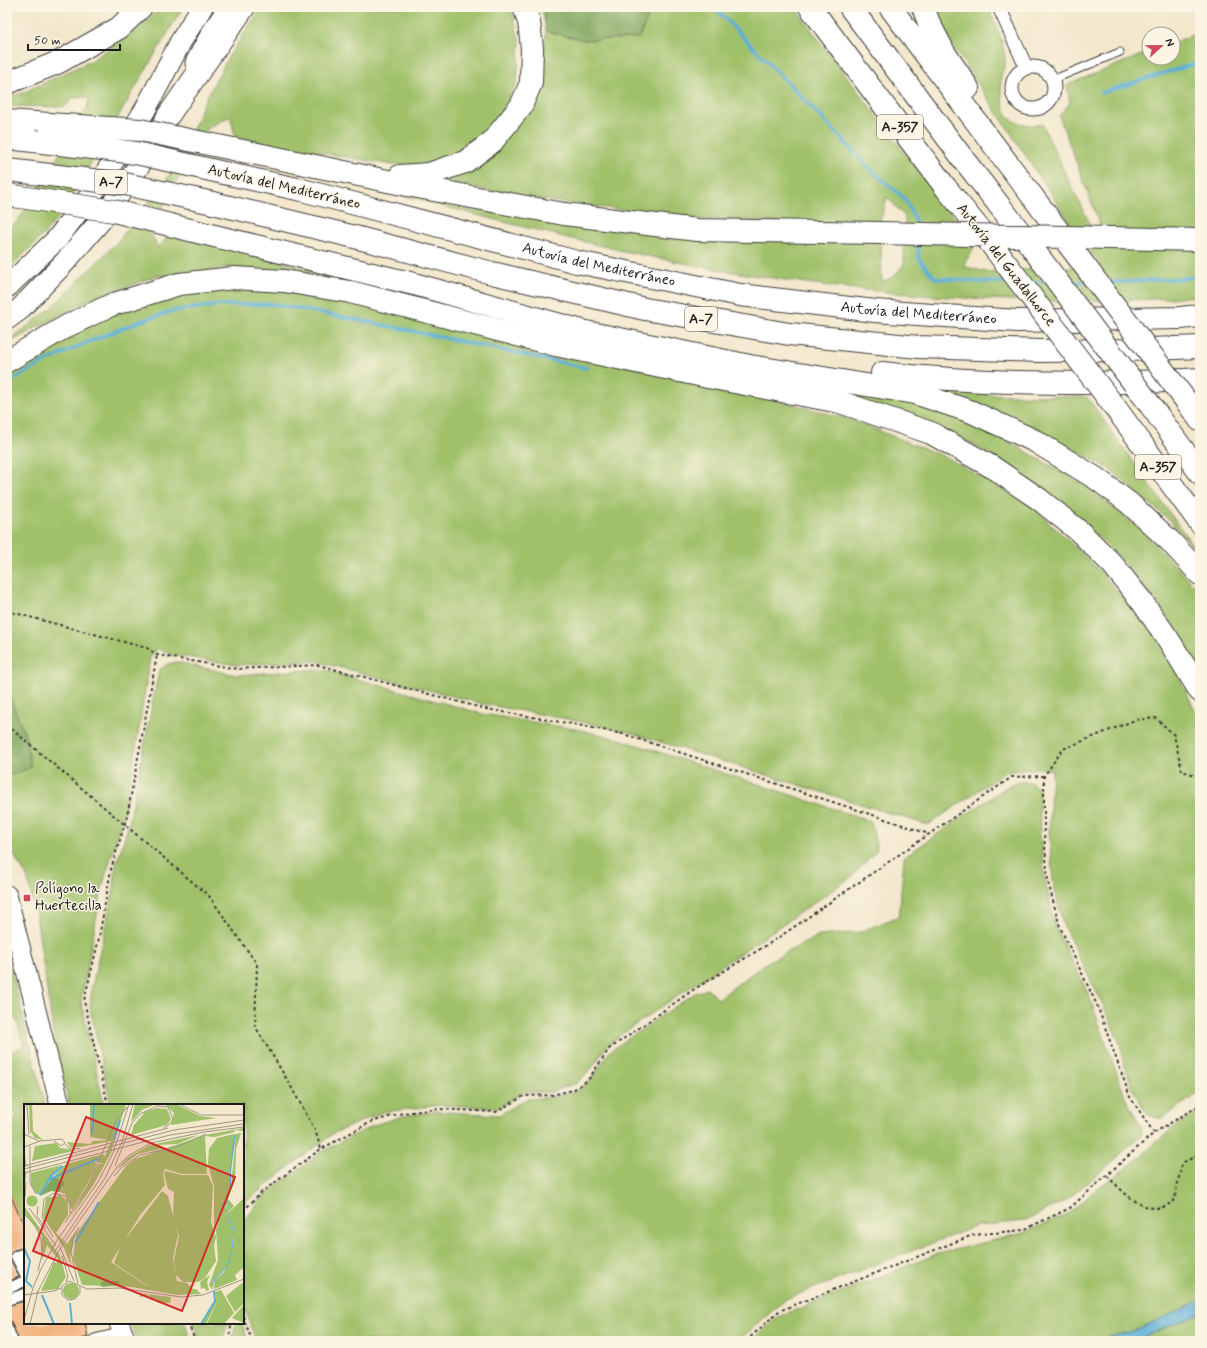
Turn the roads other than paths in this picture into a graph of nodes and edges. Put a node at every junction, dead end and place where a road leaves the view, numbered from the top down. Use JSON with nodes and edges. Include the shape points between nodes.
{"nodes":[{"id":1,"x":141,"y":7,"type":"edge"},
{"id":2,"x":202,"y":7,"type":"edge"},
{"id":3,"x":229,"y":7,"type":"edge"},
{"id":4,"x":244,"y":7,"type":"edge"},
{"id":5,"x":524,"y":7,"type":"edge"},
{"id":6,"x":537,"y":7,"type":"edge"},
{"id":7,"x":810,"y":7,"type":"edge"},
{"id":8,"x":850,"y":7,"type":"edge"},
{"id":9,"x":890,"y":7,"type":"edge"},
{"id":10,"x":923,"y":7,"type":"edge"},
{"id":11,"x":1000,"y":7,"type":"edge"},
{"id":12,"x":1120,"y":52,"type":"dead end"},
{"id":13,"x":1026,"y":68,"type":"junction"},
{"id":14,"x":1052,"y":80,"type":"junction"},
{"id":15,"x":7,"y":83,"type":"edge"},
{"id":16,"x":531,"y":83,"type":"junction"},
{"id":17,"x":168,"y":116,"type":"junction"},
{"id":18,"x":7,"y":121,"type":"edge"},
{"id":19,"x":7,"y":138,"type":"edge"},
{"id":20,"x":268,"y":156,"type":"junction"},
{"id":21,"x":7,"y":170,"type":"edge"},
{"id":22,"x":1023,"y":184,"type":"junction"},
{"id":23,"x":7,"y":195,"type":"edge"},
{"id":24,"x":1200,"y":240,"type":"edge"},
{"id":25,"x":7,"y":287,"type":"edge"},
{"id":26,"x":1200,"y":316,"type":"edge"},
{"id":27,"x":7,"y":319,"type":"edge"},
{"id":28,"x":1200,"y":347,"type":"edge"},
{"id":29,"x":692,"y":353,"type":"junction"},
{"id":30,"x":7,"y":361,"type":"edge"},
{"id":31,"x":1200,"y":379,"type":"edge"},
{"id":32,"x":1200,"y":420,"type":"edge"},
{"id":33,"x":1200,"y":472,"type":"edge"},
{"id":34,"x":1200,"y":523,"type":"edge"},
{"id":35,"x":1200,"y":574,"type":"edge"},
{"id":36,"x":1200,"y":690,"type":"edge"},
{"id":37,"x":7,"y":895,"type":"edge"},
{"id":38,"x":60,"y":1104,"type":"edge"},
{"id":39,"x":24,"y":1253,"type":"edge"},
{"id":40,"x":24,"y":1272,"type":"edge"},
{"id":41,"x":24,"y":1281,"type":"edge"},
{"id":42,"x":24,"y":1286,"type":"edge"},
{"id":43,"x":7,"y":1289,"type":"edge"},
{"id":44,"x":7,"y":1294,"type":"edge"},
{"id":45,"x":24,"y":1294,"type":"edge"},
{"id":46,"x":7,"y":1300,"type":"edge"},
{"id":47,"x":7,"y":1331,"type":"edge"},
{"id":48,"x":123,"y":1333,"type":"edge"},
{"id":49,"x":11,"y":1341,"type":"edge"},
{"id":50,"x":95,"y":1341,"type":"edge"}],
"edges":[{"from":1,"to":15,"type":"highway","via":[[119,28],[58,62]]},
{"from":2,"to":25,"type":"main road","via":[[145,110],[99,184],[57,239]]},
{"from":3,"to":17,"type":"main road","via":[[212,33]]},
{"from":4,"to":17,"type":"highway"},
{"from":5,"to":16,"type":"highway","via":[[529,22],[532,48]]},
{"from":6,"to":16,"type":"highway","via":[[540,21],[539,56]]},
{"from":7,"to":34,"type":"highway","name":"Autovía del Guadalhorce","number":"A-357","bridge":true},
{"from":8,"to":33,"type":"highway","name":"Autovía del Guadalhorce","number":"A-357","bridge":true},
{"from":9,"to":22,"type":"highway"},
{"from":10,"to":22,"type":"highway","via":[[944,52],[997,132]]},
{"from":11,"to":13,"type":"street"},
{"from":12,"to":14,"type":"lane"},
{"from":13,"to":14,"type":"street","via":[[1038,67],[1049,74]]},
{"from":13,"to":14,"type":"street","via":[[1019,71],[1012,83],[1014,97],[1024,107],[1038,108],[1050,100],[1054,87]]},
{"from":16,"to":20,"type":"highway","via":[[521,106],[492,142],[465,162],[429,174],[401,176]]},
{"from":17,"to":27,"type":"main road","via":[[146,157],[102,219],[65,262],[18,311]]},
{"from":18,"to":20,"type":"highway","bridge":true,"via":[[140,130]]},
{"from":19,"to":26,"type":"highway","name":"Autovía del Mediterráneo","number":"A-7","bridge":true,"via":[[136,153],[302,190],[577,262],[740,296],[875,311],[1017,321]]},
{"from":20,"to":24,"type":"highway","bridge":true,"via":[[564,214],[697,230]]},
{"from":21,"to":28,"type":"highway","name":"Autovía del Mediterráneo","number":"A-7","bridge":true,"via":[[125,184],[213,202],[645,309],[789,334],[919,347],[1039,351]]},
{"from":22,"to":32,"type":"highway","bridge":true},
{"from":23,"to":29,"type":"highway","bridge":true,"via":[[114,212],[414,284],[586,332]]},
{"from":29,"to":31,"type":"highway","via":[[740,356],[910,376],[1014,383],[1166,382]]},
{"from":29,"to":35,"type":"highway","via":[[750,366],[915,393],[972,412],[1035,441],[1097,479],[1129,503],[1171,542]]},
{"from":30,"to":36,"type":"highway","via":[[67,326],[111,305],[179,284],[234,278],[277,280],[350,292],[556,345],[840,402],[931,433],[992,467],[1045,504],[1080,532],[1113,565],[1160,627]]},
{"from":37,"to":38,"type":"main road"},
{"from":39,"to":40,"type":"street","via":[[16,1256]]},
{"from":41,"to":43,"type":"street"},
{"from":42,"to":44,"type":"street"},
{"from":45,"to":46,"type":"street"},
{"from":47,"to":49,"type":"street"},
{"from":48,"to":50,"type":"street"}]}
